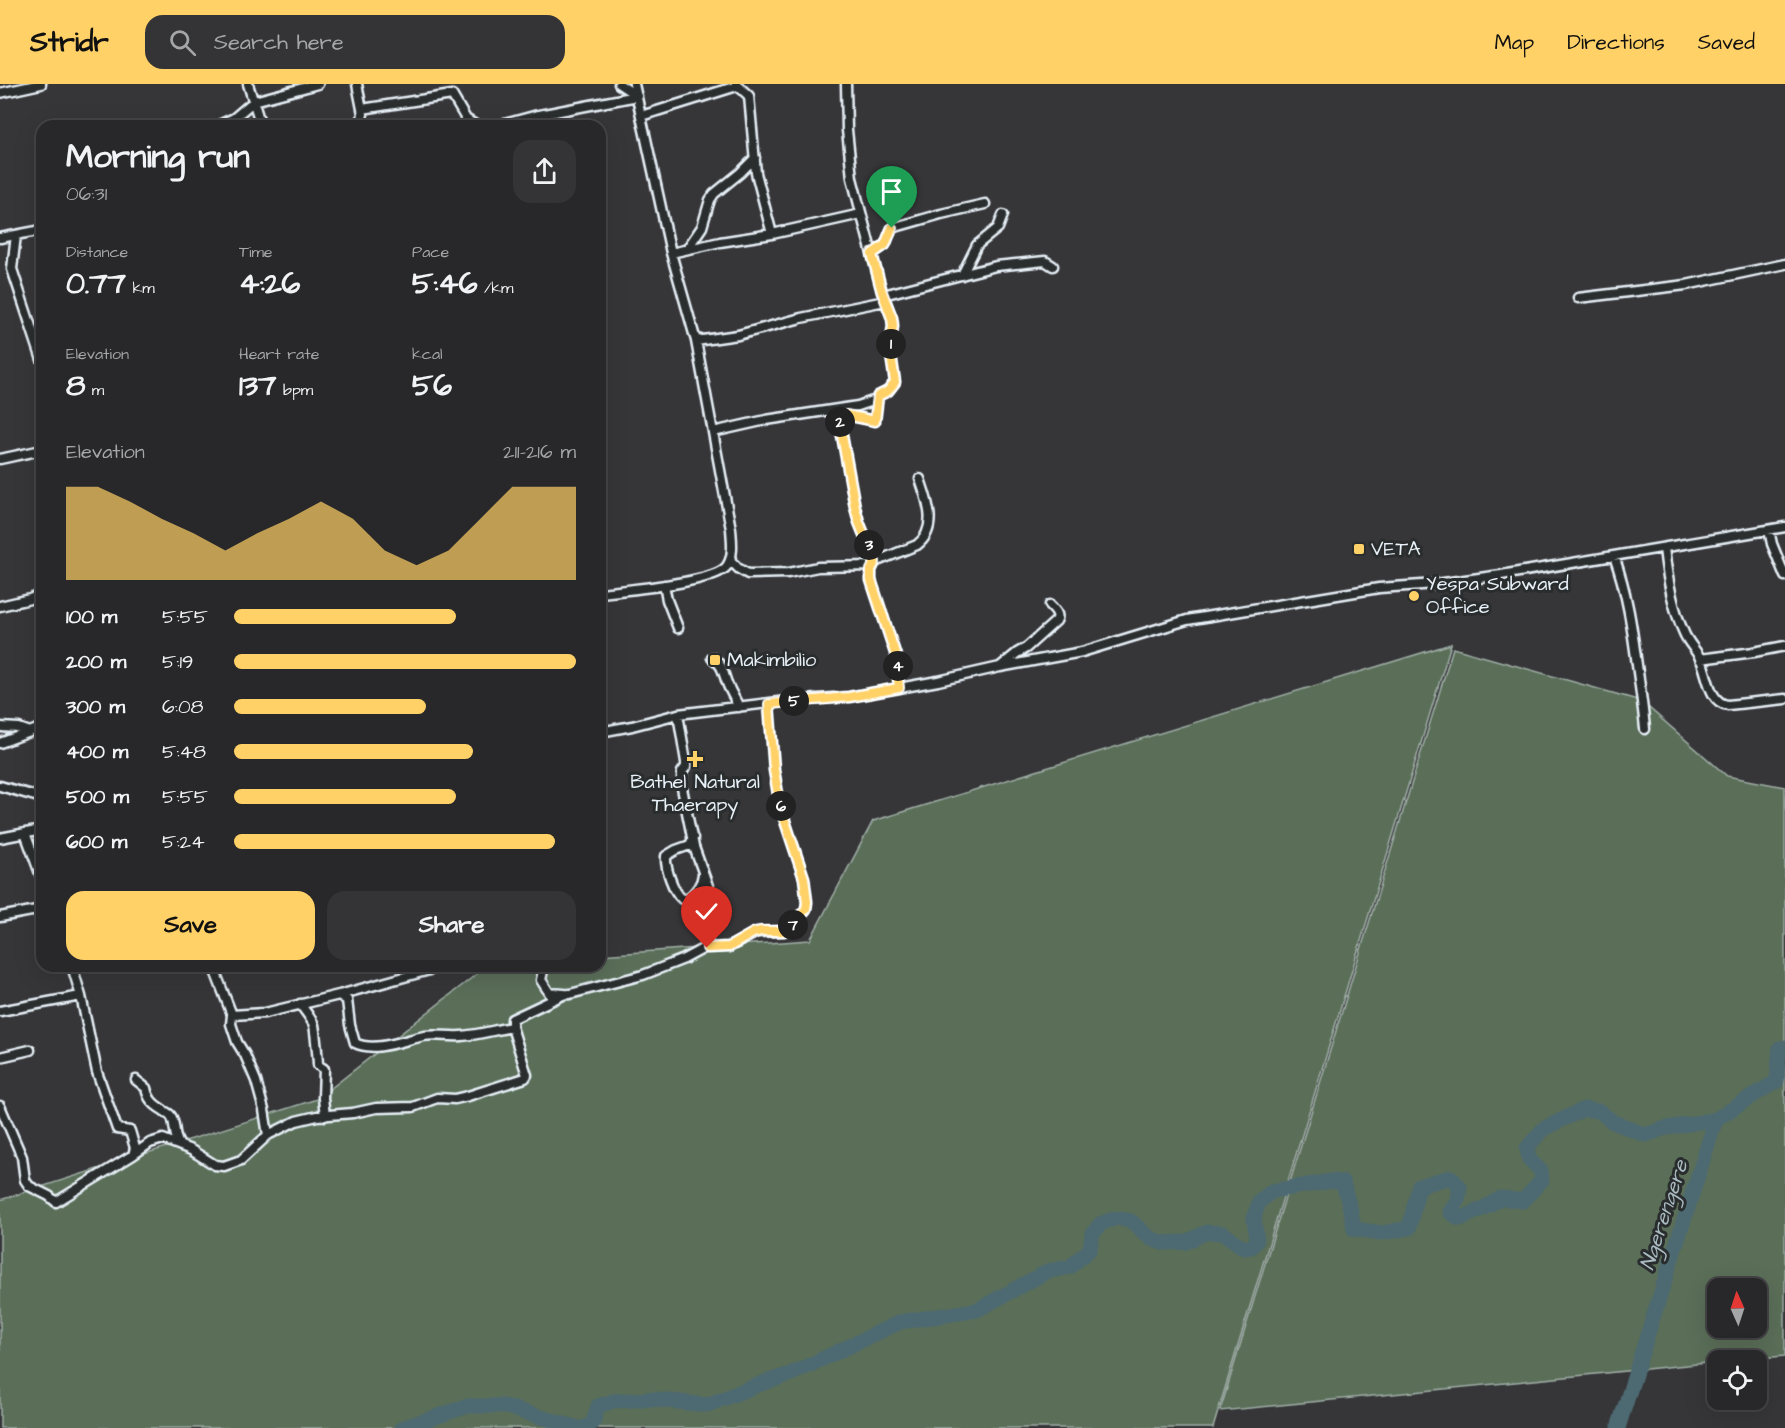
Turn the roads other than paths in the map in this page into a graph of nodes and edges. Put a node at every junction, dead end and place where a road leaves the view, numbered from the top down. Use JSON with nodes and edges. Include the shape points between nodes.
{"nodes":[{"id":1,"x":41,"y":84,"type":"edge"},
{"id":2,"x":248,"y":84,"type":"edge"},
{"id":3,"x":318,"y":84,"type":"edge"},
{"id":4,"x":357,"y":84,"type":"edge"},
{"id":5,"x":619,"y":84,"type":"edge"},
{"id":6,"x":634,"y":84,"type":"edge"},
{"id":7,"x":846,"y":84,"type":"edge"},
{"id":8,"x":736,"y":85,"type":"edge"},
{"id":9,"x":452,"y":90,"type":"edge"},
{"id":10,"x":0,"y":93,"type":"edge"},
{"id":11,"x":637,"y":96,"type":"junction"},
{"id":12,"x":254,"y":101,"type":"junction"},
{"id":13,"x":362,"y":109,"type":"junction"},
{"id":14,"x":640,"y":116,"type":"junction"},
{"id":15,"x":230,"y":120,"type":"edge"},
{"id":16,"x":259,"y":120,"type":"edge"},
{"id":17,"x":362,"y":120,"type":"edge"},
{"id":18,"x":468,"y":120,"type":"edge"},
{"id":19,"x":519,"y":120,"type":"edge"},
{"id":20,"x":755,"y":158,"type":"junction"},
{"id":21,"x":985,"y":204,"type":"dead end"},
{"id":22,"x":861,"y":214,"type":"junction"},
{"id":23,"x":1003,"y":215,"type":"dead end"},
{"id":24,"x":36,"y":231,"type":"edge"},
{"id":25,"x":772,"y":234,"type":"junction"},
{"id":26,"x":16,"y":235,"type":"junction"},
{"id":27,"x":0,"y":238,"type":"edge"},
{"id":28,"x":687,"y":249,"type":"junction"},
{"id":29,"x":671,"y":253,"type":"junction"},
{"id":30,"x":872,"y":254,"type":"junction"},
{"id":31,"x":1785,"y":264,"type":"edge"},
{"id":32,"x":1053,"y":266,"type":"dead end"},
{"id":33,"x":962,"y":275,"type":"junction"},
{"id":34,"x":884,"y":298,"type":"junction"},
{"id":35,"x":1578,"y":298,"type":"dead end"},
{"id":36,"x":696,"y":341,"type":"junction"},
{"id":37,"x":36,"y":342,"type":"edge"},
{"id":38,"x":878,"y":396,"type":"junction"},
{"id":39,"x":713,"y":432,"type":"junction"},
{"id":40,"x":36,"y":451,"type":"edge"},
{"id":41,"x":0,"y":459,"type":"edge"},
{"id":42,"x":920,"y":479,"type":"dead end"},
{"id":43,"x":1785,"y":527,"type":"edge"},
{"id":44,"x":1769,"y":530,"type":"junction"},
{"id":45,"x":1664,"y":548,"type":"junction"},
{"id":46,"x":1614,"y":556,"type":"junction"},
{"id":47,"x":730,"y":560,"type":"junction"},
{"id":48,"x":874,"y":564,"type":"junction"},
{"id":49,"x":1785,"y":576,"type":"edge"},
{"id":50,"x":664,"y":585,"type":"junction"},
{"id":51,"x":606,"y":592,"type":"edge"},
{"id":52,"x":36,"y":596,"type":"edge"},
{"id":53,"x":0,"y":606,"type":"edge"},
{"id":54,"x":1050,"y":606,"type":"dead end"},
{"id":55,"x":678,"y":628,"type":"dead end"},
{"id":56,"x":1785,"y":646,"type":"edge"},
{"id":57,"x":712,"y":658,"type":"dead end"},
{"id":58,"x":1700,"y":658,"type":"junction"},
{"id":59,"x":1000,"y":667,"type":"junction"},
{"id":60,"x":899,"y":688,"type":"junction"},
{"id":61,"x":1785,"y":699,"type":"edge"},
{"id":62,"x":769,"y":704,"type":"junction"},
{"id":63,"x":739,"y":707,"type":"junction"},
{"id":64,"x":678,"y":714,"type":"junction"},
{"id":65,"x":0,"y":727,"type":"edge"},
{"id":66,"x":1645,"y":729,"type":"dead end"},
{"id":67,"x":36,"y":730,"type":"edge"},
{"id":68,"x":606,"y":731,"type":"edge"},
{"id":69,"x":30,"y":732,"type":"junction"},
{"id":70,"x":0,"y":743,"type":"edge"},
{"id":71,"x":0,"y":786,"type":"edge"},
{"id":72,"x":36,"y":796,"type":"edge"},
{"id":73,"x":36,"y":831,"type":"edge"},
{"id":74,"x":25,"y":833,"type":"junction"},
{"id":75,"x":693,"y":837,"type":"junction"},
{"id":76,"x":0,"y":838,"type":"edge"},
{"id":77,"x":36,"y":863,"type":"edge"},
{"id":78,"x":704,"y":872,"type":"junction"},
{"id":79,"x":36,"y":910,"type":"edge"},
{"id":80,"x":0,"y":917,"type":"edge"},
{"id":81,"x":707,"y":948,"type":"junction"},
{"id":82,"x":74,"y":972,"type":"edge"},
{"id":83,"x":215,"y":972,"type":"edge"},
{"id":84,"x":422,"y":972,"type":"edge"},
{"id":85,"x":543,"y":972,"type":"edge"},
{"id":86,"x":339,"y":995,"type":"junction"},
{"id":87,"x":563,"y":995,"type":"junction"},
{"id":88,"x":81,"y":996,"type":"junction"},
{"id":89,"x":300,"y":1004,"type":"junction"},
{"id":90,"x":0,"y":1011,"type":"edge"},
{"id":91,"x":231,"y":1015,"type":"junction"},
{"id":92,"x":512,"y":1027,"type":"junction"},
{"id":93,"x":30,"y":1050,"type":"dead end"},
{"id":94,"x":0,"y":1057,"type":"edge"},
{"id":95,"x":136,"y":1080,"type":"dead end"},
{"id":96,"x":0,"y":1106,"type":"edge"},
{"id":97,"x":325,"y":1116,"type":"junction"},
{"id":98,"x":268,"y":1136,"type":"junction"},
{"id":99,"x":180,"y":1145,"type":"junction"},
{"id":100,"x":133,"y":1155,"type":"junction"}],
"edges":[{"from":1,"to":10,"type":"street"},
{"from":2,"to":12,"type":"street"},
{"from":3,"to":12,"type":"street"},
{"from":4,"to":13,"type":"street"},
{"from":5,"to":11,"type":"street"},
{"from":6,"to":11,"type":"street"},
{"from":7,"to":22,"type":"street","via":[[851,171]]},
{"from":8,"to":14,"type":"street"},
{"from":8,"to":20,"type":"street","via":[[749,96]]},
{"from":9,"to":13,"type":"street"},
{"from":9,"to":18,"type":"street"},
{"from":11,"to":14,"type":"street"},
{"from":11,"to":19,"type":"street"},
{"from":12,"to":15,"type":"street"},
{"from":12,"to":16,"type":"street"},
{"from":13,"to":17,"type":"street"},
{"from":14,"to":29,"type":"street"},
{"from":20,"to":25,"type":"street"},
{"from":20,"to":28,"type":"street","via":[[714,194],[702,226]]},
{"from":21,"to":30,"type":"street","via":[[892,228],[885,245]]},
{"from":22,"to":25,"type":"street"},
{"from":22,"to":30,"type":"street"},
{"from":23,"to":33,"type":"street","via":[[998,228],[976,245]]},
{"from":24,"to":26,"type":"street"},
{"from":25,"to":28,"type":"street"},
{"from":26,"to":27,"type":"street"},
{"from":26,"to":37,"type":"street","via":[[12,268]]},
{"from":28,"to":29,"type":"street"},
{"from":29,"to":36,"type":"street"},
{"from":30,"to":34,"type":"street"},
{"from":31,"to":35,"type":"street","via":[[1686,285]]},
{"from":32,"to":33,"type":"street","via":[[1045,261],[996,266]]},
{"from":33,"to":34,"type":"street"},
{"from":34,"to":36,"type":"street","via":[[738,336]]},
{"from":34,"to":38,"type":"street","via":[[893,326],[891,355],[895,382]]},
{"from":36,"to":39,"type":"street"},
{"from":38,"to":39,"type":"street","via":[[858,406]]},
{"from":38,"to":48,"type":"street","via":[[875,421],[846,415],[839,419],[855,507]]},
{"from":39,"to":47,"type":"street","via":[[731,529]]},
{"from":40,"to":41,"type":"street"},
{"from":42,"to":48,"type":"street","via":[[930,509],[927,532],[917,545]]},
{"from":43,"to":44,"type":"street"},
{"from":44,"to":45,"type":"street"},
{"from":44,"to":49,"type":"street"},
{"from":45,"to":46,"type":"street"},
{"from":45,"to":58,"type":"street","via":[[1684,634]]},
{"from":46,"to":59,"type":"street","via":[[1436,584],[1379,588],[1187,620],[1082,652]]},
{"from":46,"to":66,"type":"street","via":[[1630,614]]},
{"from":47,"to":48,"type":"street","via":[[748,574]]},
{"from":47,"to":50,"type":"street","via":[[713,575]]},
{"from":48,"to":60,"type":"street","via":[[871,580],[896,656]]},
{"from":50,"to":51,"type":"street"},
{"from":50,"to":55,"type":"street"},
{"from":52,"to":53,"type":"street"},
{"from":54,"to":59,"type":"street","via":[[1057,612],[1056,621]]},
{"from":56,"to":58,"type":"street"},
{"from":57,"to":63,"type":"street","via":[[723,668]]},
{"from":58,"to":61,"type":"street","via":[[1715,698],[1722,704]]},
{"from":59,"to":60,"type":"street"},
{"from":60,"to":62,"type":"street"},
{"from":62,"to":63,"type":"street"},
{"from":62,"to":81,"type":"street","via":[[780,806],[804,878],[806,909],[784,931],[761,931],[729,947]]},
{"from":63,"to":64,"type":"street"},
{"from":64,"to":68,"type":"street"},
{"from":64,"to":75,"type":"street","via":[[686,762],[682,788]]},
{"from":65,"to":69,"type":"street"},
{"from":67,"to":69,"type":"street"},
{"from":69,"to":70,"type":"street"},
{"from":71,"to":72,"type":"street"},
{"from":73,"to":74,"type":"street"},
{"from":74,"to":76,"type":"street"},
{"from":74,"to":77,"type":"street"},
{"from":75,"to":78,"type":"street"},
{"from":75,"to":78,"type":"street","via":[[690,845],[666,856],[667,870],[679,897],[691,896],[702,883]]},
{"from":78,"to":81,"type":"street","via":[[712,897],[704,911]]},
{"from":79,"to":80,"type":"street"},
{"from":81,"to":87,"type":"street","via":[[643,975]]},
{"from":82,"to":88,"type":"street"},
{"from":83,"to":91,"type":"street"},
{"from":84,"to":86,"type":"street"},
{"from":85,"to":87,"type":"street","via":[[541,980],[550,994]]},
{"from":86,"to":89,"type":"street"},
{"from":86,"to":92,"type":"street","via":[[347,1000],[355,1042],[361,1046],[426,1035],[481,1035]]},
{"from":87,"to":92,"type":"street","via":[[514,1017]]},
{"from":88,"to":90,"type":"street"},
{"from":88,"to":100,"type":"street","via":[[103,1092],[117,1129],[129,1131],[135,1148]]},
{"from":89,"to":91,"type":"street","via":[[265,1013]]},
{"from":89,"to":97,"type":"street","via":[[315,1028],[318,1065],[324,1070]]},
{"from":91,"to":98,"type":"street","via":[[237,1042],[256,1080]]},
{"from":92,"to":97,"type":"street","via":[[525,1078],[460,1098],[437,1098],[413,1107]]},
{"from":93,"to":94,"type":"street"},
{"from":95,"to":99,"type":"street","via":[[146,1088],[148,1099],[170,1114]]},
{"from":96,"to":100,"type":"street","via":[[22,1157],[28,1186],[56,1202]]},
{"from":97,"to":98,"type":"street","via":[[296,1121]]},
{"from":98,"to":99,"type":"street","via":[[238,1162],[223,1167]]},
{"from":99,"to":100,"type":"street","via":[[160,1139]]}]}
